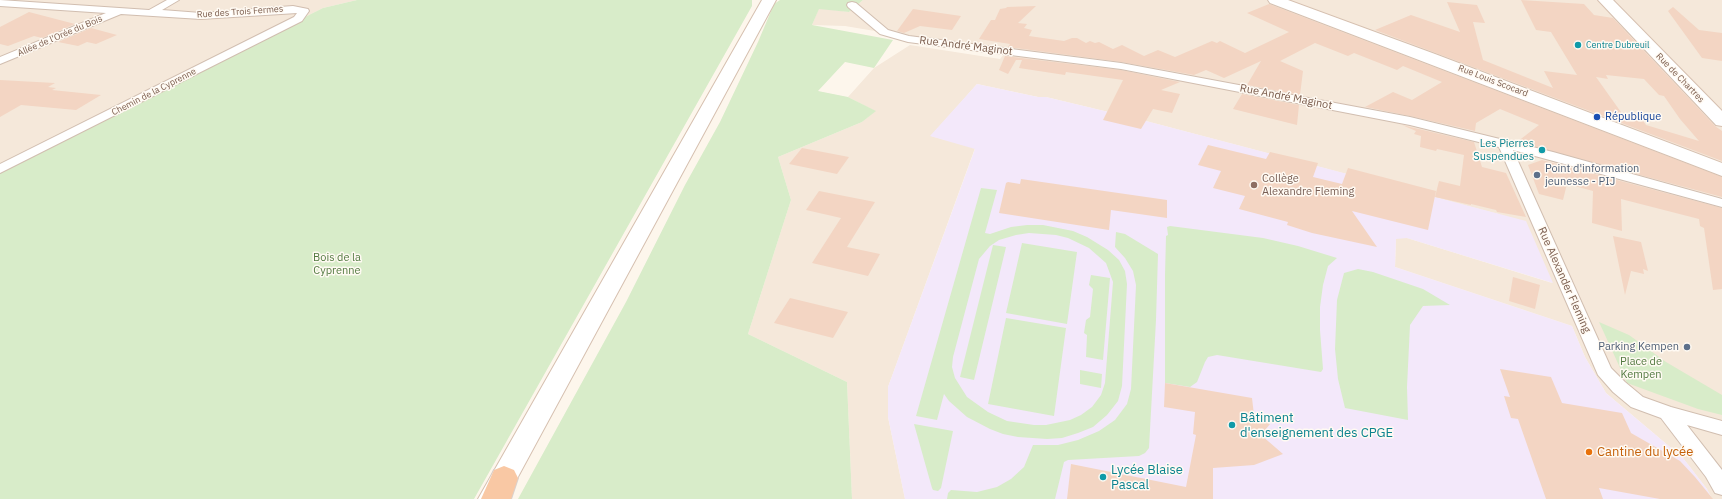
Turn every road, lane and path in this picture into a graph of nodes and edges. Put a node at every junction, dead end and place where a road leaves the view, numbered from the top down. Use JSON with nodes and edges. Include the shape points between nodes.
{"nodes":[{"id":1,"x":174,"y":0,"type":"edge"},
{"id":2,"x":769,"y":0,"type":"edge"},
{"id":3,"x":1275,"y":0,"type":"edge"},
{"id":4,"x":1605,"y":0,"type":"edge"},
{"id":5,"x":1,"y":3,"type":"edge"},
{"id":6,"x":852,"y":5,"type":"dead end"},
{"id":7,"x":120,"y":11,"type":"junction"},
{"id":8,"x":304,"y":11,"type":"joint"},
{"id":9,"x":152,"y":12,"type":"junction"},
{"id":10,"x":0,"y":61,"type":"edge"},
{"id":11,"x":1722,"y":121,"type":"edge"},
{"id":12,"x":1504,"y":144,"type":"junction"},
{"id":13,"x":1718,"y":167,"type":"edge"},
{"id":14,"x":0,"y":169,"type":"edge"},
{"id":15,"x":1722,"y":203,"type":"edge"},
{"id":16,"x":1667,"y":414,"type":"junction"},
{"id":17,"x":1722,"y":428,"type":"edge"},
{"id":18,"x":1722,"y":487,"type":"edge"},
{"id":19,"x":497,"y":492,"type":"edge"}],
"edges":[{"from":1,"to":9,"type":"street"},
{"from":2,"to":19,"type":"main road"},
{"from":3,"to":13,"type":"main road","name":"Rue Louis Scocard"},
{"from":4,"to":11,"type":"main road","name":"Rue de Chartres"},
{"from":5,"to":7,"type":"street","name":"Rue des Trois Fermes"},
{"from":6,"to":12,"type":"street","name":"Rue André Maginot","via":[[884,32],[908,39],[1121,66],[1410,121]]},
{"from":7,"to":9,"type":"street","name":"Rue des Trois Fermes"},
{"from":7,"to":10,"type":"street","name":"Allée de l'Orée du Bois"},
{"from":8,"to":9,"type":"street","name":"Rue des Trois Fermes","via":[[293,9],[216,16]]},
{"from":8,"to":14,"type":"street","name":"Chemin de la Cyprenne","via":[[298,19]]},
{"from":12,"to":15,"type":"street","name":"Rue André Maginot"},
{"from":12,"to":16,"type":"street","name":"Rue Alexander Fleming","via":[[1604,371],[1637,402]]},
{"from":16,"to":17,"type":"street"},
{"from":16,"to":18,"type":"street","name":"Rue Alexander Fleming"}]}
